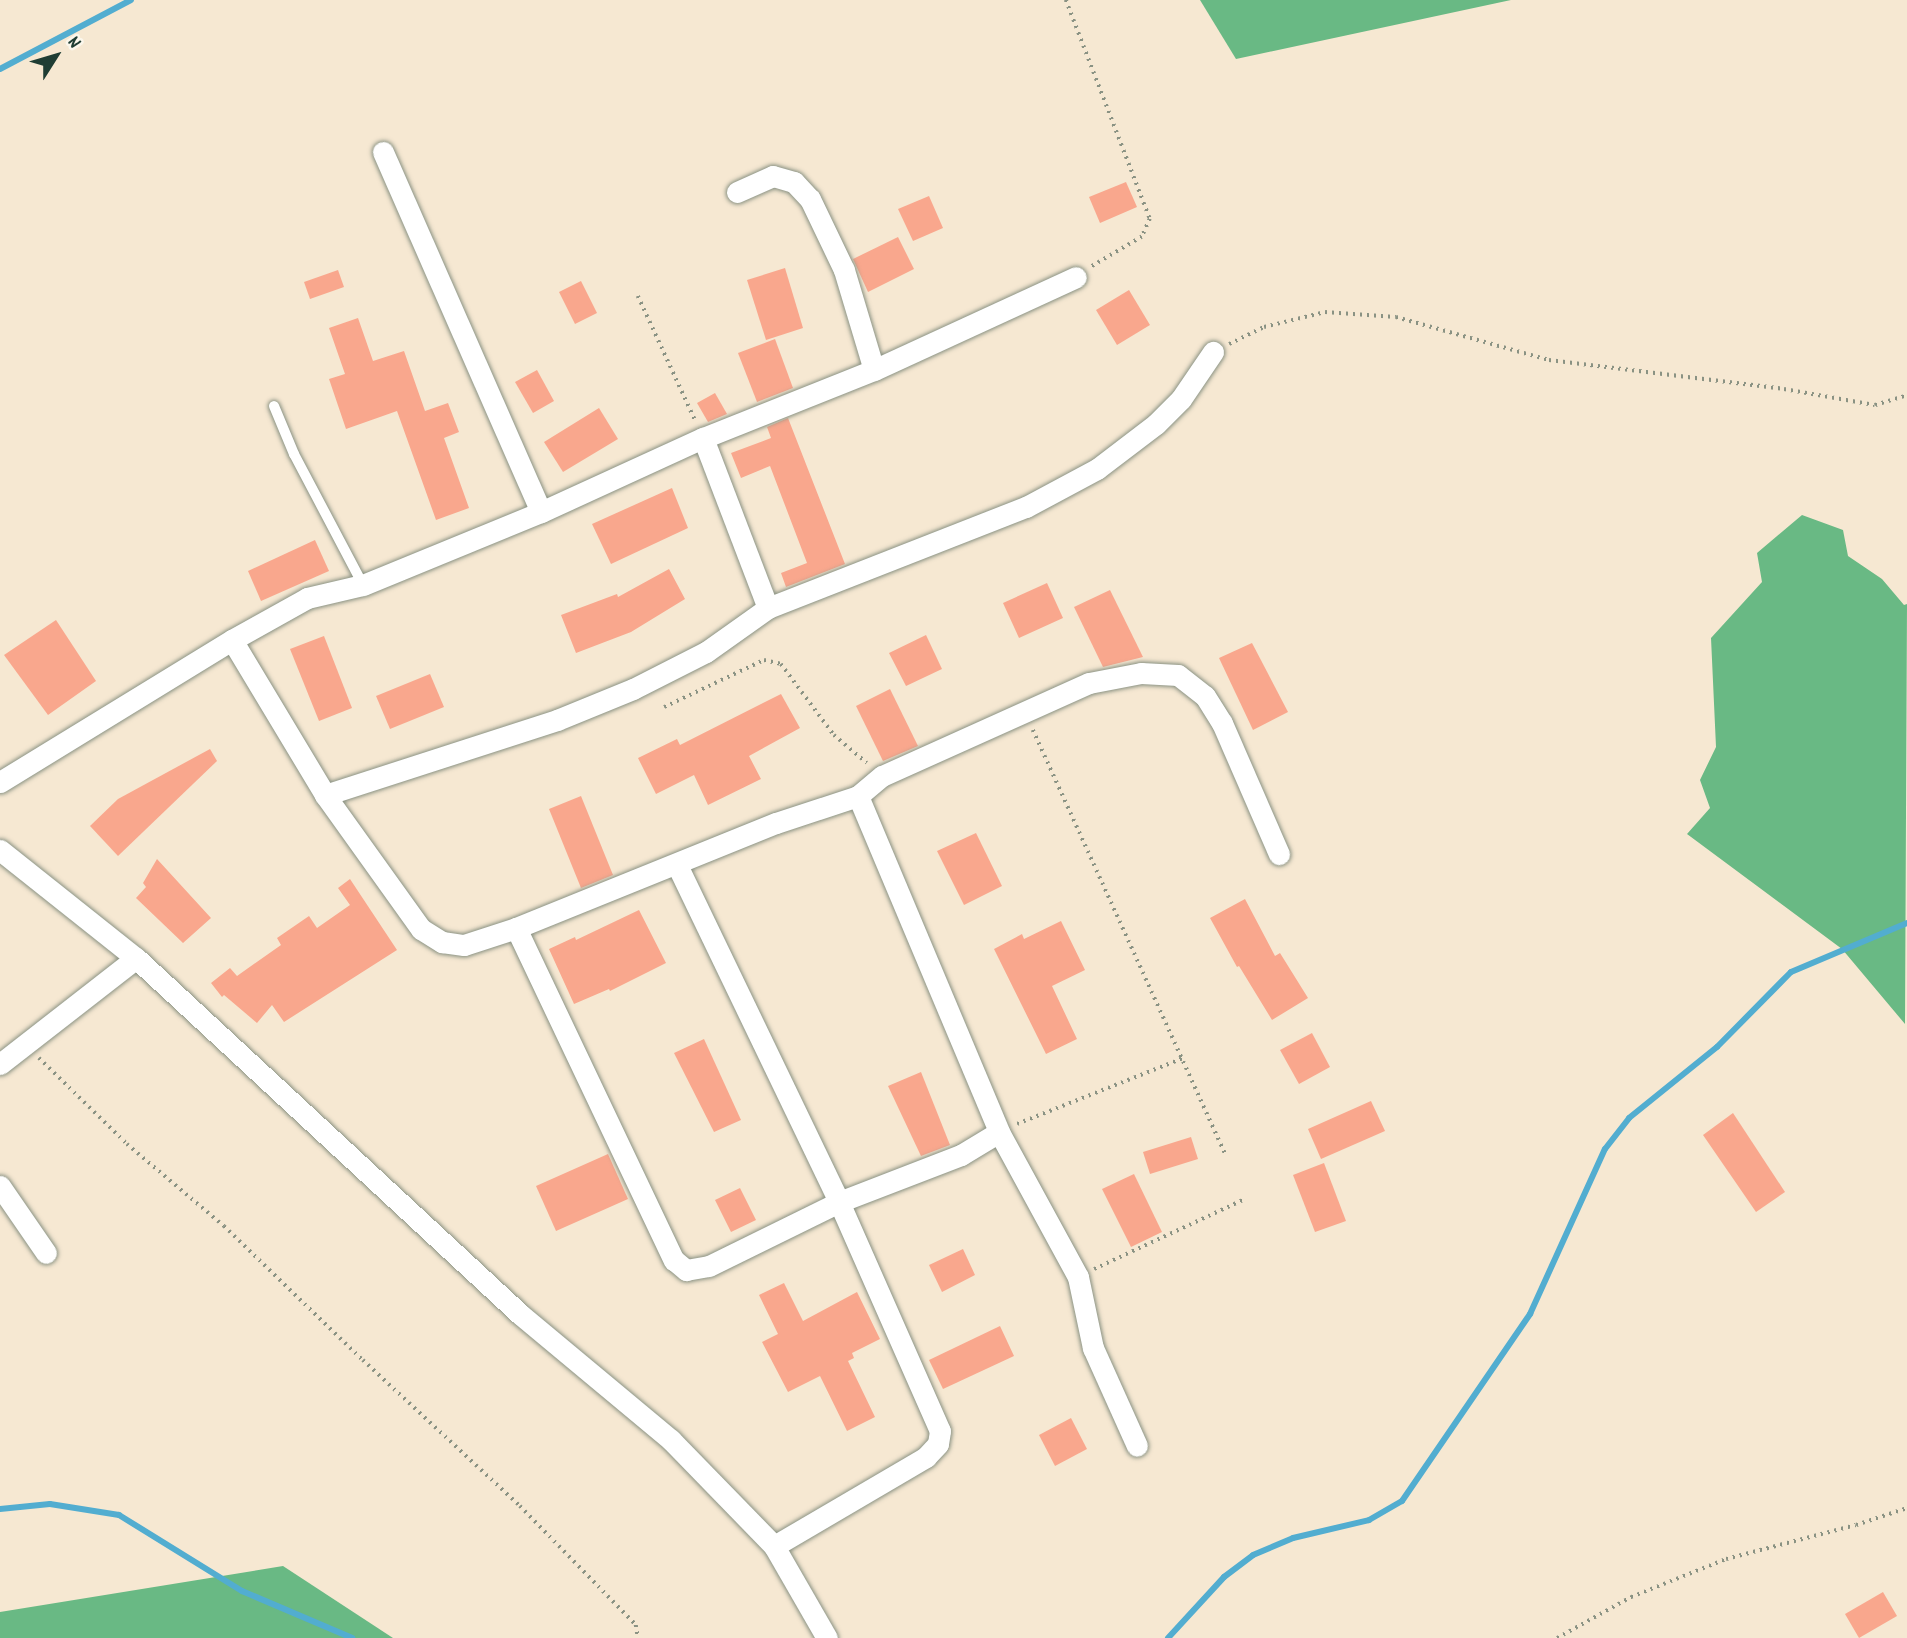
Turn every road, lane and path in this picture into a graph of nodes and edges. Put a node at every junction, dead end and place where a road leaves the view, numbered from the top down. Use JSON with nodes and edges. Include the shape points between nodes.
{"nodes":[{"id":1,"x":1066,"y":0,"type":"edge"},
{"id":2,"x":383,"y":152,"type":"dead end"},
{"id":3,"x":737,"y":192,"type":"dead end"},
{"id":4,"x":1076,"y":277,"type":"joint"},
{"id":5,"x":638,"y":296,"type":"dead end"},
{"id":6,"x":1213,"y":352,"type":"joint"},
{"id":7,"x":874,"y":370,"type":"junction"},
{"id":8,"x":1907,"y":395,"type":"edge"},
{"id":9,"x":274,"y":406,"type":"dead end"},
{"id":10,"x":703,"y":438,"type":"junction"},
{"id":11,"x":541,"y":512,"type":"junction"},
{"id":12,"x":363,"y":585,"type":"junction"},
{"id":13,"x":768,"y":608,"type":"junction"},
{"id":14,"x":232,"y":640,"type":"junction"},
{"id":15,"x":664,"y":707,"type":"dead end"},
{"id":16,"x":1025,"y":712,"type":"junction"},
{"id":17,"x":882,"y":776,"type":"junction"},
{"id":18,"x":0,"y":782,"type":"edge"},
{"id":19,"x":325,"y":795,"type":"junction"},
{"id":20,"x":858,"y":796,"type":"junction"},
{"id":21,"x":0,"y":850,"type":"edge"},
{"id":22,"x":1279,"y":854,"type":"dead end"},
{"id":23,"x":677,"y":865,"type":"junction"},
{"id":24,"x":516,"y":928,"type":"junction"},
{"id":25,"x":136,"y":958,"type":"junction"},
{"id":26,"x":25,"y":1045,"type":"junction"},
{"id":27,"x":1185,"y":1058,"type":"junction"},
{"id":28,"x":0,"y":1064,"type":"edge"},
{"id":29,"x":999,"y":1132,"type":"junction"},
{"id":30,"x":1225,"y":1153,"type":"dead end"},
{"id":31,"x":0,"y":1185,"type":"edge"},
{"id":32,"x":1245,"y":1199,"type":"dead end"},
{"id":33,"x":839,"y":1202,"type":"junction"},
{"id":34,"x":47,"y":1253,"type":"dead end"},
{"id":35,"x":1078,"y":1277,"type":"junction"},
{"id":36,"x":1137,"y":1446,"type":"dead end"},
{"id":37,"x":1907,"y":1508,"type":"edge"},
{"id":38,"x":774,"y":1546,"type":"junction"},
{"id":39,"x":638,"y":1638,"type":"edge"},
{"id":40,"x":827,"y":1638,"type":"edge"},
{"id":41,"x":1557,"y":1638,"type":"edge"}],
"edges":[{"from":1,"to":4,"type":"path","via":[[1150,219],[1142,237]]},
{"from":2,"to":11,"type":"street"},
{"from":3,"to":7,"type":"street","via":[[774,176],[794,182],[810,199],[844,270]]},
{"from":4,"to":7,"type":"street"},
{"from":5,"to":10,"type":"path"},
{"from":6,"to":8,"type":"path","via":[[1264,327],[1325,312],[1396,317],[1549,360],[1875,405]]},
{"from":6,"to":13,"type":"street","via":[[1173,407],[1097,469],[989,523]]},
{"from":7,"to":10,"type":"street"},
{"from":9,"to":12,"type":"lane"},
{"from":10,"to":11,"type":"street"},
{"from":10,"to":13,"type":"street"},
{"from":11,"to":12,"type":"street"},
{"from":12,"to":14,"type":"street","via":[[307,598]]},
{"from":13,"to":19,"type":"street","via":[[706,652],[633,690],[558,720]]},
{"from":14,"to":18,"type":"street"},
{"from":14,"to":19,"type":"street"},
{"from":15,"to":17,"type":"path","via":[[764,660],[781,664],[834,735]]},
{"from":16,"to":17,"type":"street"},
{"from":16,"to":22,"type":"street","via":[[1089,683],[1141,673],[1178,675],[1205,696],[1222,723]]},
{"from":16,"to":27,"type":"path"},
{"from":17,"to":20,"type":"street"},
{"from":19,"to":24,"type":"street","via":[[421,929],[442,942],[464,945]]},
{"from":20,"to":23,"type":"street","via":[[776,823]]},
{"from":20,"to":29,"type":"street"},
{"from":21,"to":25,"type":"street"},
{"from":23,"to":24,"type":"street"},
{"from":23,"to":33,"type":"street"},
{"from":24,"to":33,"type":"street","via":[[674,1260],[686,1270],[709,1266]]},
{"from":25,"to":26,"type":"street"},
{"from":25,"to":38,"type":"street","via":[[521,1315],[671,1440]]},
{"from":26,"to":28,"type":"street"},
{"from":26,"to":39,"type":"path","via":[[520,1506],[636,1625]]},
{"from":27,"to":29,"type":"path"},
{"from":27,"to":30,"type":"path"},
{"from":29,"to":33,"type":"street","via":[[961,1154]]},
{"from":29,"to":35,"type":"street"},
{"from":31,"to":34,"type":"street"},
{"from":32,"to":35,"type":"path"},
{"from":33,"to":38,"type":"street","via":[[940,1431],[938,1444],[926,1457]]},
{"from":35,"to":36,"type":"street","via":[[1093,1348]]},
{"from":37,"to":41,"type":"path","via":[[1726,1559],[1631,1597]]},
{"from":38,"to":40,"type":"street"}]}
